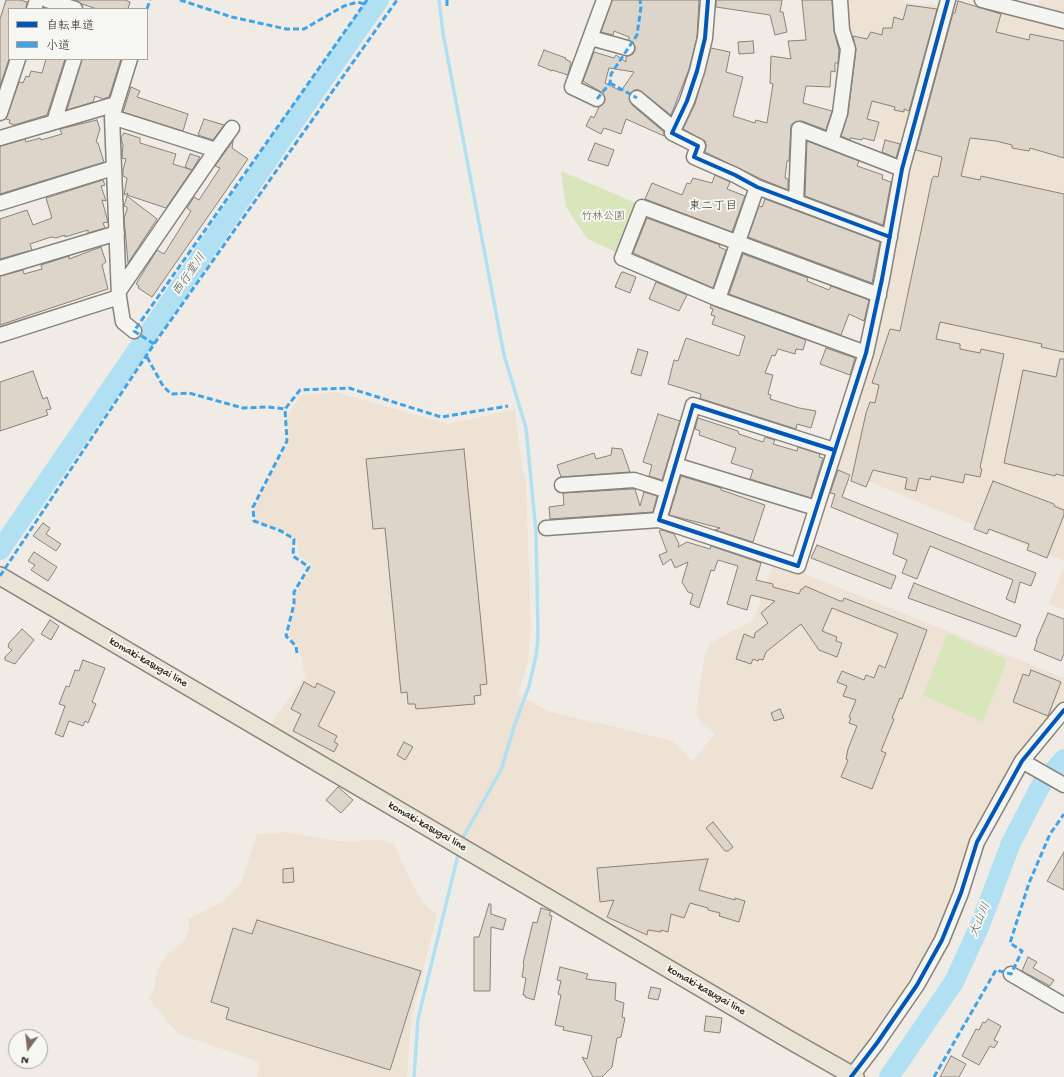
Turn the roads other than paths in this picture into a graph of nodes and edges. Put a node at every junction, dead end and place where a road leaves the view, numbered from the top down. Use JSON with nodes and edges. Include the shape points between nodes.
{"nodes":[{"id":1,"x":47,"y":0,"type":"edge"},
{"id":2,"x":604,"y":0,"type":"edge"},
{"id":3,"x":708,"y":0,"type":"edge"},
{"id":4,"x":840,"y":0,"type":"edge"},
{"id":5,"x":948,"y":0,"type":"edge"},
{"id":6,"x":982,"y":0,"type":"edge"},
{"id":7,"x":1002,"y":2,"type":"edge"},
{"id":8,"x":72,"y":8,"type":"edge"},
{"id":9,"x":1064,"y":21,"type":"edge"},
{"id":10,"x":591,"y":38,"type":"junction"},
{"id":11,"x":627,"y":48,"type":"dead end"},
{"id":12,"x":18,"y":60,"type":"edge"},
{"id":13,"x":74,"y":60,"type":"edge"},
{"id":14,"x":130,"y":60,"type":"edge"},
{"id":15,"x":637,"y":98,"type":"dead end"},
{"id":16,"x":597,"y":100,"type":"dead end"},
{"id":17,"x":114,"y":110,"type":"junction"},
{"id":18,"x":0,"y":113,"type":"edge"},
{"id":19,"x":54,"y":122,"type":"junction"},
{"id":20,"x":232,"y":128,"type":"dead end"},
{"id":21,"x":674,"y":129,"type":"junction"},
{"id":22,"x":0,"y":138,"type":"edge"},
{"id":23,"x":831,"y":141,"type":"junction"},
{"id":24,"x":216,"y":150,"type":"junction"},
{"id":25,"x":113,"y":168,"type":"junction"},
{"id":26,"x":902,"y":170,"type":"junction"},
{"id":27,"x":757,"y":187,"type":"junction"},
{"id":28,"x":796,"y":202,"type":"junction"},
{"id":29,"x":0,"y":203,"type":"edge"},
{"id":30,"x":116,"y":233,"type":"junction"},
{"id":31,"x":890,"y":237,"type":"junction"},
{"id":32,"x":737,"y":242,"type":"junction"},
{"id":33,"x":0,"y":268,"type":"edge"},
{"id":34,"x":119,"y":294,"type":"junction"},
{"id":35,"x":879,"y":295,"type":"junction"},
{"id":36,"x":718,"y":299,"type":"junction"},
{"id":37,"x":134,"y":331,"type":"dead end"},
{"id":38,"x":0,"y":335,"type":"edge"},
{"id":39,"x":866,"y":353,"type":"junction"},
{"id":40,"x":834,"y":450,"type":"junction"},
{"id":41,"x":675,"y":465,"type":"junction"},
{"id":42,"x":562,"y":485,"type":"dead end"},
{"id":43,"x":668,"y":491,"type":"junction"},
{"id":44,"x":816,"y":508,"type":"junction"},
{"id":45,"x":659,"y":520,"type":"junction"},
{"id":46,"x":546,"y":528,"type":"dead end"},
{"id":47,"x":0,"y":576,"type":"edge"},
{"id":48,"x":1064,"y":710,"type":"edge"},
{"id":49,"x":1022,"y":761,"type":"junction"},
{"id":50,"x":1064,"y":785,"type":"edge"},
{"id":51,"x":1011,"y":974,"type":"dead end"},
{"id":52,"x":1064,"y":1005,"type":"edge"},
{"id":53,"x":853,"y":1077,"type":"edge"}],
"edges":[{"from":1,"to":8,"type":"street"},
{"from":2,"to":10,"type":"street"},
{"from":3,"to":21,"type":"street","via":[[705,38],[697,71]]},
{"from":4,"to":23,"type":"street","via":[[842,30],[848,49],[840,113]]},
{"from":5,"to":26,"type":"street"},
{"from":6,"to":7,"type":"street"},
{"from":7,"to":9,"type":"street"},
{"from":10,"to":11,"type":"street"},
{"from":10,"to":16,"type":"street","via":[[572,87]]},
{"from":12,"to":18,"type":"street"},
{"from":13,"to":19,"type":"street"},
{"from":14,"to":17,"type":"street"},
{"from":15,"to":21,"type":"street"},
{"from":17,"to":19,"type":"street"},
{"from":17,"to":24,"type":"street"},
{"from":17,"to":25,"type":"street"},
{"from":19,"to":22,"type":"street"},
{"from":20,"to":24,"type":"street"},
{"from":21,"to":27,"type":"street","via":[[672,133],[698,146],[694,157]]},
{"from":23,"to":26,"type":"street"},
{"from":23,"to":28,"type":"street","via":[[799,129]]},
{"from":24,"to":34,"type":"street"},
{"from":25,"to":29,"type":"street"},
{"from":25,"to":30,"type":"street"},
{"from":26,"to":31,"type":"street"},
{"from":27,"to":28,"type":"street"},
{"from":27,"to":32,"type":"street"},
{"from":28,"to":31,"type":"street"},
{"from":30,"to":33,"type":"street"},
{"from":30,"to":34,"type":"street"},
{"from":31,"to":35,"type":"street"},
{"from":32,"to":35,"type":"street"},
{"from":32,"to":36,"type":"street"},
{"from":32,"to":36,"type":"street","via":[[642,207],[622,258]]},
{"from":34,"to":37,"type":"street","via":[[123,322]]},
{"from":34,"to":38,"type":"street"},
{"from":35,"to":39,"type":"street"},
{"from":36,"to":39,"type":"street"},
{"from":39,"to":40,"type":"street"},
{"from":40,"to":41,"type":"street","via":[[694,405]]},
{"from":40,"to":44,"type":"street"},
{"from":41,"to":43,"type":"street"},
{"from":41,"to":44,"type":"street"},
{"from":42,"to":43,"type":"street","via":[[634,480]]},
{"from":43,"to":45,"type":"street"},
{"from":44,"to":45,"type":"street","via":[[798,566]]},
{"from":45,"to":46,"type":"street"},
{"from":47,"to":53,"type":"main road","name":"komaki-kasugai line"},
{"from":48,"to":49,"type":"street"},
{"from":49,"to":50,"type":"street"},
{"from":49,"to":53,"type":"street","via":[[977,842],[961,894],[942,940],[917,985]]},
{"from":51,"to":52,"type":"street"}]}
